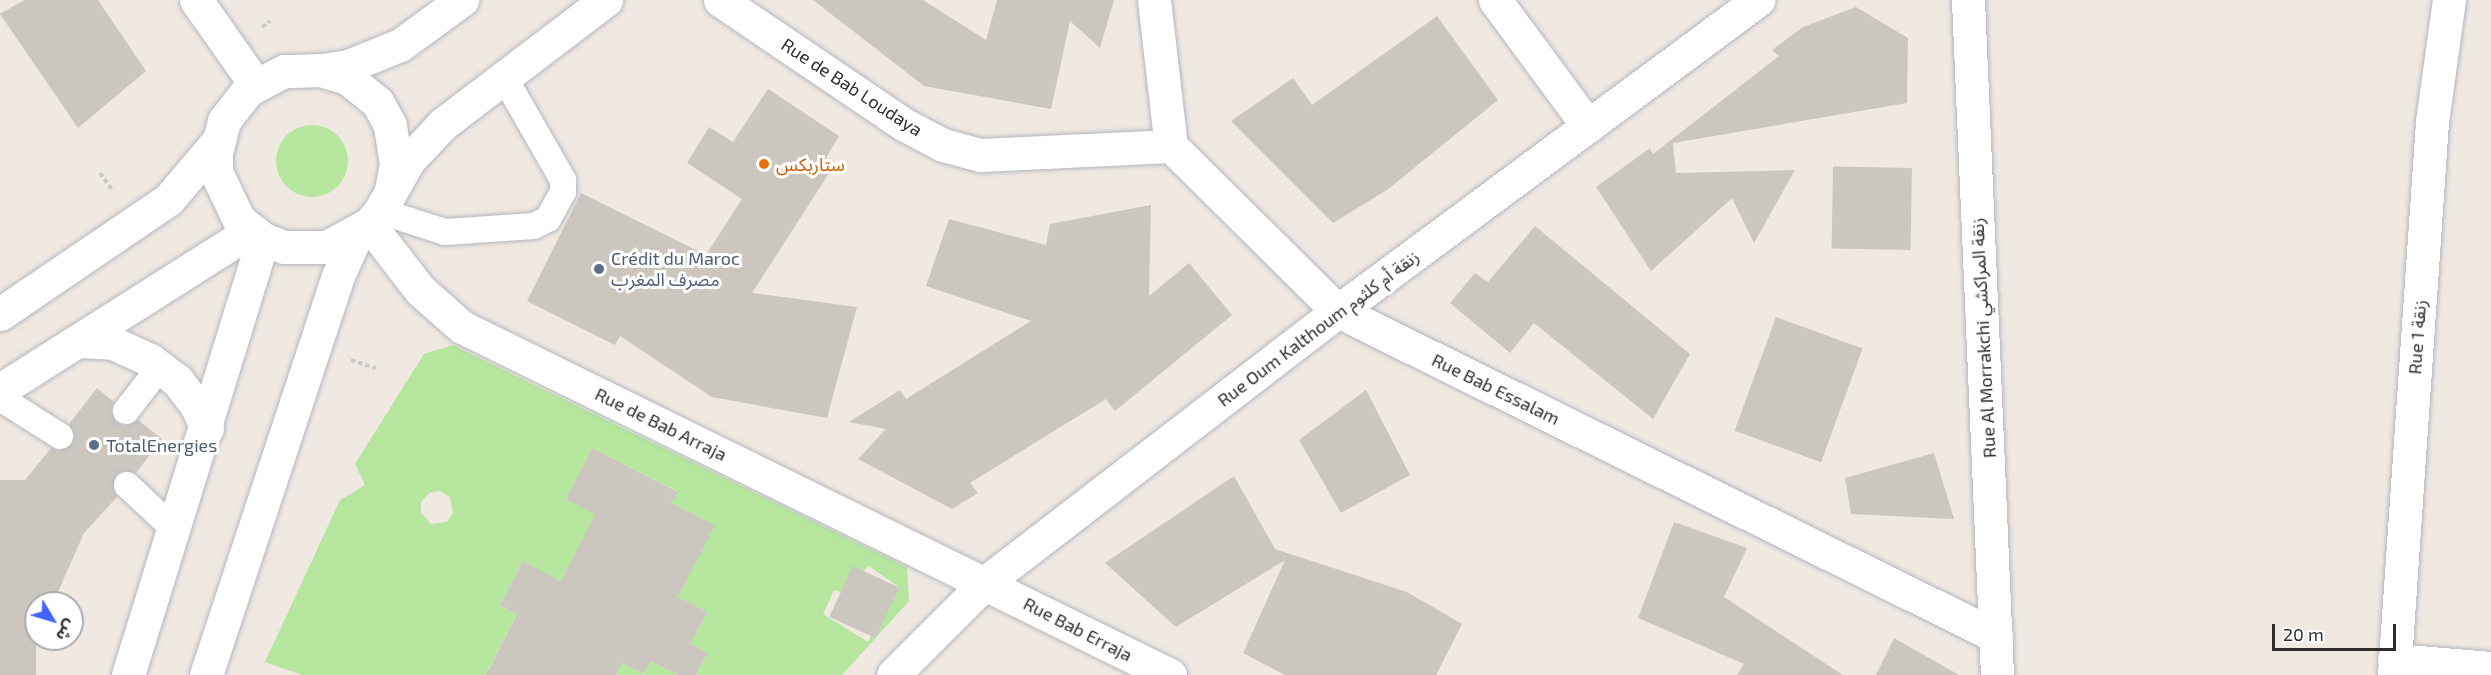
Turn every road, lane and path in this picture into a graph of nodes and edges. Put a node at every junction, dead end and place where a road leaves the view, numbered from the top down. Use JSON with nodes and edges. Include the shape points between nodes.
{"nodes":[{"id":1,"x":196,"y":0,"type":"edge"},
{"id":2,"x":462,"y":0,"type":"edge"},
{"id":3,"x":606,"y":0,"type":"edge"},
{"id":4,"x":720,"y":0,"type":"edge"},
{"id":5,"x":1154,"y":0,"type":"edge"},
{"id":6,"x":1495,"y":0,"type":"edge"},
{"id":7,"x":1758,"y":0,"type":"edge"},
{"id":8,"x":1968,"y":0,"type":"edge"},
{"id":9,"x":2449,"y":0,"type":"edge"},
{"id":10,"x":270,"y":21,"type":"dead end"},
{"id":11,"x":259,"y":29,"type":"dead end"},
{"id":12,"x":321,"y":70,"type":"junction"},
{"id":13,"x":504,"y":77,"type":"junction"},
{"id":14,"x":255,"y":84,"type":"junction"},
{"id":15,"x":1588,"y":126,"type":"junction"},
{"id":16,"x":218,"y":141,"type":"junction"},
{"id":17,"x":1171,"y":146,"type":"junction"},
{"id":18,"x":100,"y":173,"type":"dead end"},
{"id":19,"x":120,"y":201,"type":"dead end"},
{"id":20,"x":374,"y":215,"type":"junction"},
{"id":21,"x":257,"y":235,"type":"junction"},
{"id":22,"x":1338,"y":311,"type":"junction"},
{"id":23,"x":0,"y":314,"type":"edge"},
{"id":24,"x":78,"y":341,"type":"junction"},
{"id":25,"x":342,"y":358,"type":"dead end"},
{"id":26,"x":160,"y":367,"type":"junction"},
{"id":27,"x":376,"y":368,"type":"dead end"},
{"id":28,"x":0,"y":390,"type":"edge"},
{"id":29,"x":0,"y":398,"type":"edge"},
{"id":30,"x":126,"y":411,"type":"dead end"},
{"id":31,"x":207,"y":429,"type":"junction"},
{"id":32,"x":60,"y":436,"type":"dead end"},
{"id":33,"x":127,"y":485,"type":"dead end"},
{"id":34,"x":176,"y":531,"type":"junction"},
{"id":35,"x":986,"y":582,"type":"junction"},
{"id":36,"x":1996,"y":636,"type":"junction"},
{"id":37,"x":2394,"y":668,"type":"edge"},
{"id":38,"x":2491,"y":668,"type":"edge"},
{"id":39,"x":208,"y":674,"type":"edge"},
{"id":40,"x":128,"y":675,"type":"edge"},
{"id":41,"x":893,"y":675,"type":"edge"},
{"id":42,"x":1170,"y":675,"type":"edge"},
{"id":43,"x":1997,"y":675,"type":"edge"}],
"edges":[{"from":1,"to":14,"type":"street"},
{"from":2,"to":12,"type":"street","via":[[392,50]]},
{"from":3,"to":13,"type":"street"},
{"from":4,"to":17,"type":"street","name":"Rue de Bab Loudaya","via":[[903,124],[943,145],[981,155]]},
{"from":5,"to":17,"type":"street"},
{"from":6,"to":15,"type":"street"},
{"from":7,"to":15,"type":"street","name":"Rue Oum Kalthoum زنقة أم كلثوم"},
{"from":8,"to":36,"type":"street","name":"Rue Al Morrakchi زنقة المراكشي"},
{"from":9,"to":37,"type":"street","name":"Rue 1 زنقة","via":[[2433,122]]},
{"from":10,"to":11,"type":"path"},
{"from":12,"to":14,"type":"street","via":[[284,71]]},
{"from":12,"to":20,"type":"street","via":[[358,85],[384,114],[396,152]]},
{"from":13,"to":20,"type":"street","via":[[443,124],[409,160]]},
{"from":13,"to":20,"type":"lane","via":[[563,180],[563,192],[548,219],[534,226],[445,232]]},
{"from":14,"to":16,"type":"street","via":[[229,112]]},
{"from":15,"to":22,"type":"street","name":"Rue Oum Kalthoum زنقة أم كلثوم"},
{"from":16,"to":21,"type":"street","via":[[216,172],[222,193]]},
{"from":16,"to":23,"type":"street","via":[[169,200]]},
{"from":17,"to":22,"type":"street","name":"Rue Bab Essalam"},
{"from":18,"to":19,"type":"path"},
{"from":20,"to":21,"type":"street","via":[[317,249],[284,247]]},
{"from":20,"to":35,"type":"street","name":"Rue de Bab Arraja","via":[[420,290],[462,327]]},
{"from":20,"to":39,"type":"street","via":[[337,278]]},
{"from":21,"to":24,"type":"street"},
{"from":21,"to":31,"type":"street"},
{"from":22,"to":35,"type":"street","name":"Rue Oum Kalthoum زنقة أم كلثوم"},
{"from":22,"to":36,"type":"street","name":"Rue Bab Essalam"},
{"from":24,"to":26,"type":"street","via":[[125,347]]},
{"from":24,"to":28,"type":"street"},
{"from":25,"to":27,"type":"path"},
{"from":26,"to":30,"type":"lane"},
{"from":26,"to":31,"type":"street","via":[[196,405]]},
{"from":29,"to":32,"type":"lane"},
{"from":31,"to":34,"type":"street"},
{"from":33,"to":34,"type":"lane"},
{"from":34,"to":40,"type":"street"},
{"from":35,"to":41,"type":"street","name":"Rue Oum Kalthoum زنقة أم كلثوم"},
{"from":35,"to":42,"type":"street","name":"Rue Bab Erraja"},
{"from":36,"to":43,"type":"street","name":"Rue Al Morrakchi زنقة المراكشي"},
{"from":37,"to":38,"type":"street"}]}
